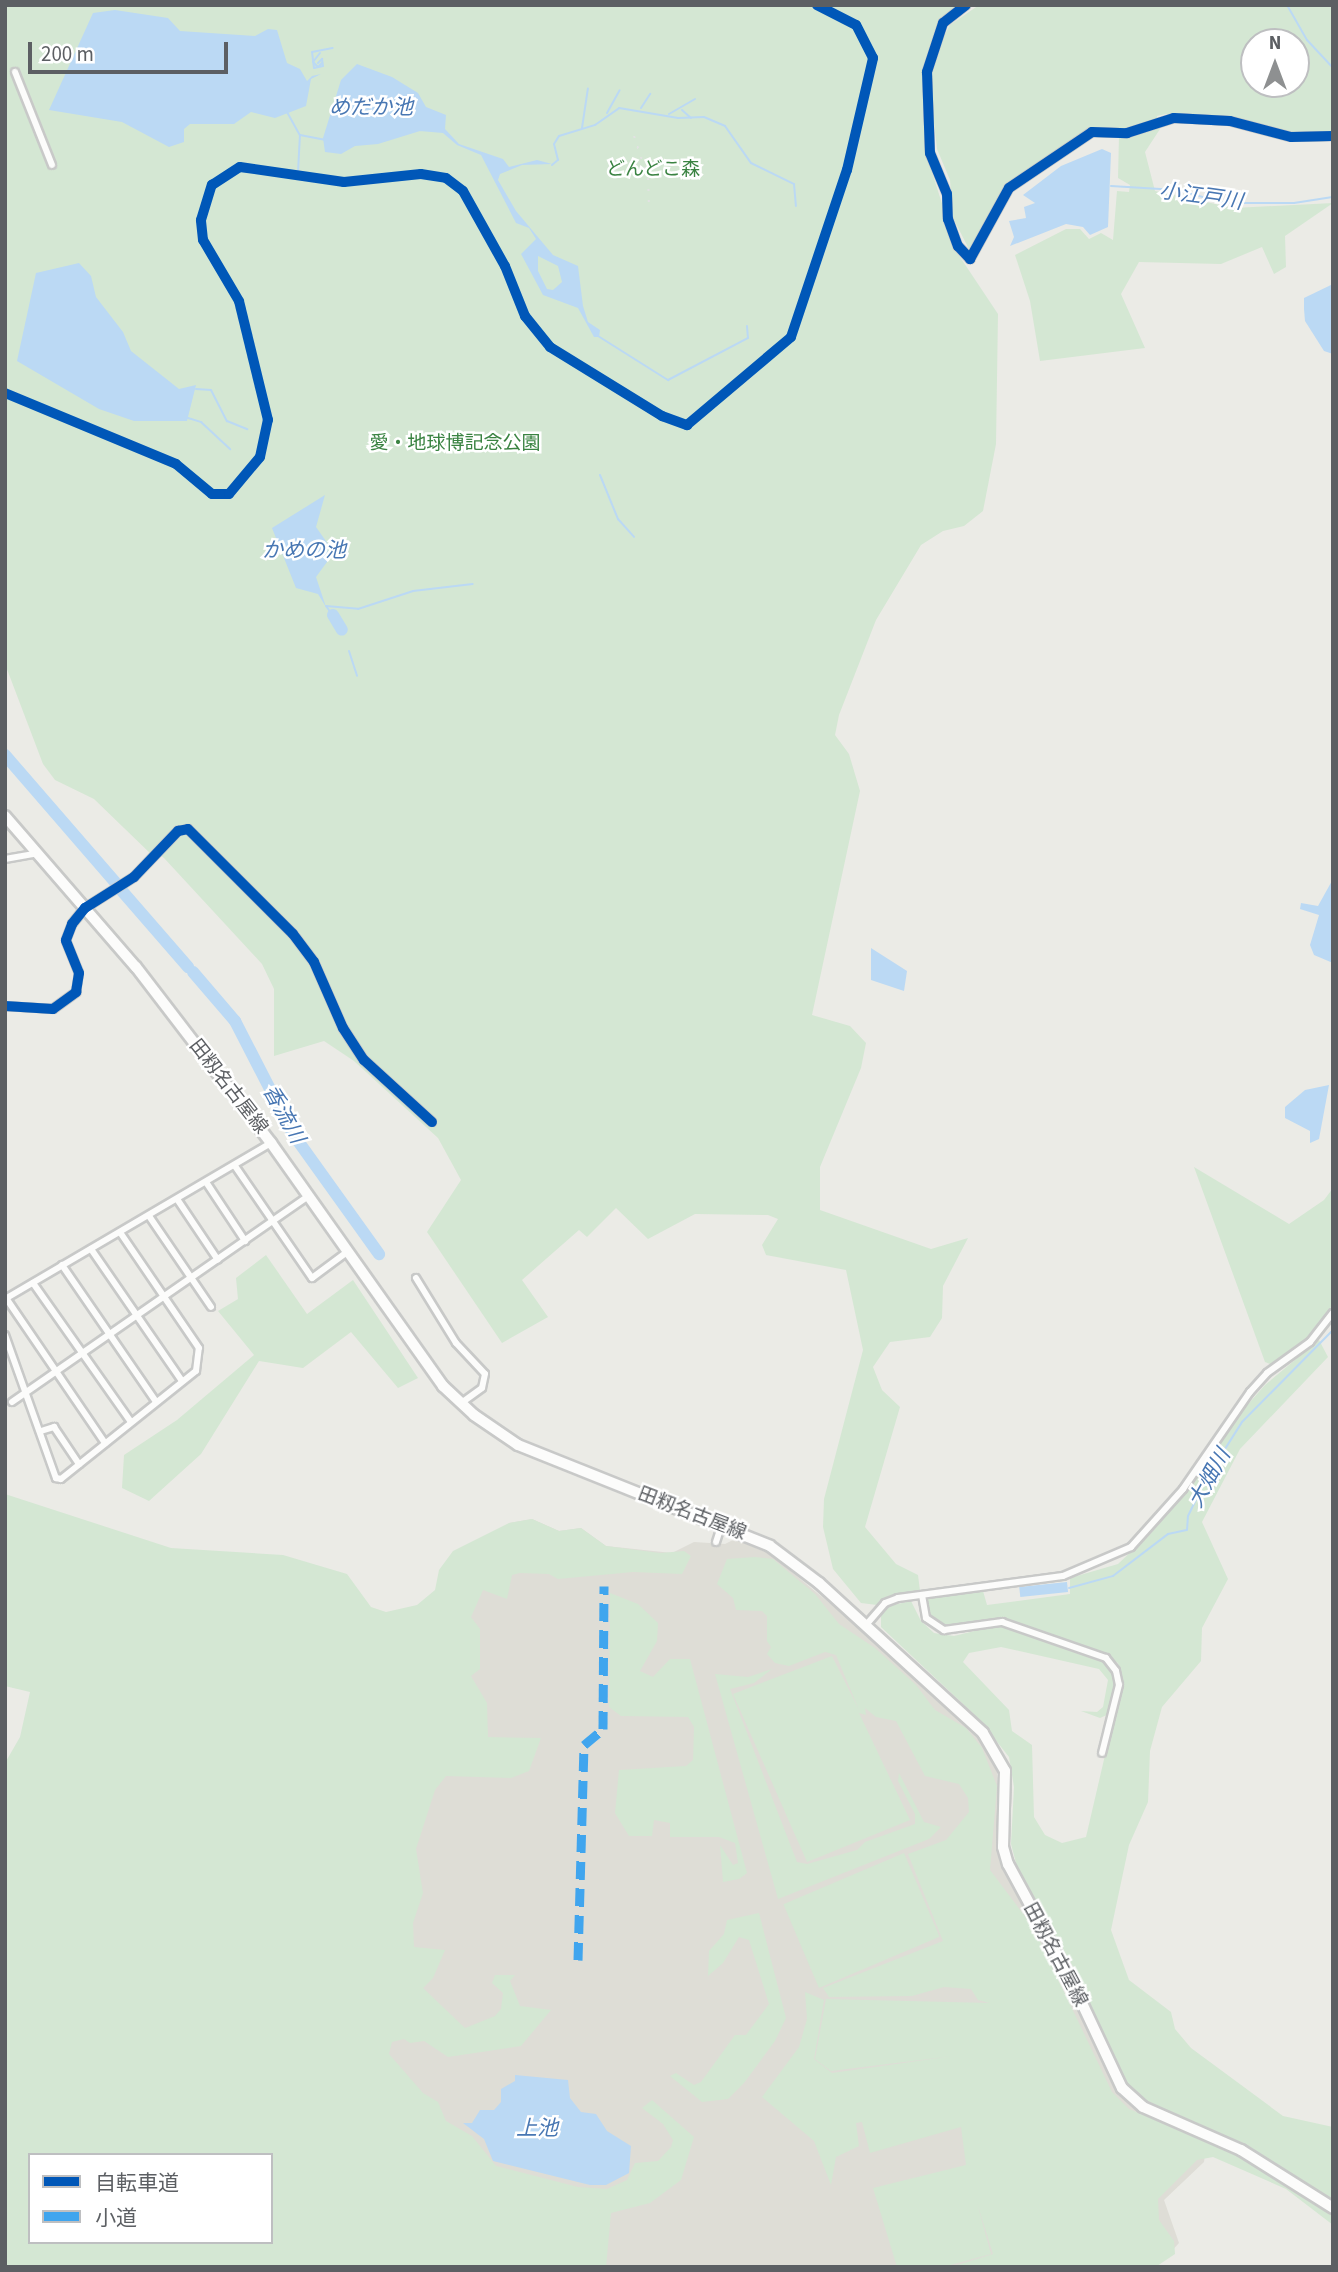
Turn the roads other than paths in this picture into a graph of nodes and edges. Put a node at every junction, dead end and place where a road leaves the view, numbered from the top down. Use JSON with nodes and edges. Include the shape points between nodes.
{"nodes":[{"id":1,"x":966,"y":5,"type":"edge"},
{"id":2,"x":15,"y":72,"type":"dead end"},
{"id":3,"x":1333,"y":136,"type":"edge"},
{"id":4,"x":52,"y":165,"type":"dead end"},
{"id":5,"x":5,"y":816,"type":"edge"},
{"id":6,"x":38,"y":853,"type":"junction"},
{"id":7,"x":5,"y":859,"type":"edge"},
{"id":8,"x":85,"y":908,"type":"junction"},
{"id":9,"x":5,"y":1006,"type":"edge"},
{"id":10,"x":432,"y":1122,"type":"dead end"},
{"id":11,"x":271,"y":1143,"type":"junction"},
{"id":12,"x":235,"y":1166,"type":"junction"},
{"id":13,"x":206,"y":1182,"type":"junction"},
{"id":14,"x":308,"y":1196,"type":"junction"},
{"id":15,"x":177,"y":1199,"type":"junction"},
{"id":16,"x":149,"y":1216,"type":"junction"},
{"id":17,"x":273,"y":1223,"type":"junction"},
{"id":18,"x":120,"y":1232,"type":"junction"},
{"id":19,"x":246,"y":1241,"type":"junction"},
{"id":20,"x":91,"y":1249,"type":"junction"},
{"id":21,"x":347,"y":1252,"type":"junction"},
{"id":22,"x":218,"y":1260,"type":"junction"},
{"id":23,"x":62,"y":1265,"type":"junction"},
{"id":24,"x":416,"y":1278,"type":"dead end"},
{"id":25,"x":191,"y":1279,"type":"junction"},
{"id":26,"x":33,"y":1283,"type":"junction"},
{"id":27,"x":164,"y":1297,"type":"junction"},
{"id":28,"x":6,"y":1298,"type":"edge"},
{"id":29,"x":211,"y":1307,"type":"dead end"},
{"id":30,"x":1333,"y":1313,"type":"edge"},
{"id":31,"x":137,"y":1316,"type":"junction"},
{"id":32,"x":110,"y":1334,"type":"junction"},
{"id":33,"x":5,"y":1335,"type":"edge"},
{"id":34,"x":83,"y":1353,"type":"junction"},
{"id":35,"x":57,"y":1373,"type":"junction"},
{"id":36,"x":182,"y":1381,"type":"junction"},
{"id":37,"x":27,"y":1393,"type":"junction"},
{"id":38,"x":12,"y":1402,"type":"dead end"},
{"id":39,"x":156,"y":1402,"type":"junction"},
{"id":40,"x":461,"y":1403,"type":"junction"},
{"id":41,"x":131,"y":1422,"type":"junction"},
{"id":42,"x":41,"y":1431,"type":"junction"},
{"id":43,"x":105,"y":1443,"type":"junction"},
{"id":44,"x":79,"y":1464,"type":"junction"},
{"id":45,"x":722,"y":1524,"type":"junction"},
{"id":46,"x":716,"y":1542,"type":"dead end"},
{"id":47,"x":922,"y":1595,"type":"junction"},
{"id":48,"x":866,"y":1625,"type":"junction"},
{"id":49,"x":1102,"y":1753,"type":"dead end"},
{"id":50,"x":1333,"y":2208,"type":"edge"}],
"edges":[{"from":1,"to":3,"type":"street","via":[[943,23],[927,72],[930,153],[947,194],[948,219],[958,246],[970,259],[1009,188],[1092,132],[1127,133],[1174,118],[1230,121],[1291,137]]},
{"from":2,"to":4,"type":"street"},
{"from":5,"to":6,"type":"main road","name":"田籾名古屋線"},
{"from":6,"to":7,"type":"street"},
{"from":6,"to":8,"type":"main road","name":"田籾名古屋線"},
{"from":8,"to":9,"type":"street","via":[[66,940],[79,974],[76,992],[53,1009]]},
{"from":8,"to":10,"type":"street","via":[[134,877],[178,831],[188,829],[293,934],[314,962],[358,1052]]},
{"from":8,"to":11,"type":"main road","name":"田籾名古屋線"},
{"from":11,"to":12,"type":"street"},
{"from":11,"to":14,"type":"main road","name":"田籾名古屋線"},
{"from":12,"to":13,"type":"street"},
{"from":12,"to":17,"type":"street"},
{"from":13,"to":15,"type":"street"},
{"from":13,"to":19,"type":"street"},
{"from":14,"to":17,"type":"street"},
{"from":14,"to":21,"type":"main road","name":"田籾名古屋線"},
{"from":15,"to":16,"type":"street"},
{"from":15,"to":22,"type":"street"},
{"from":16,"to":18,"type":"street"},
{"from":16,"to":25,"type":"street"},
{"from":17,"to":19,"type":"street"},
{"from":17,"to":21,"type":"street","via":[[312,1278]]},
{"from":18,"to":20,"type":"street"},
{"from":18,"to":27,"type":"street"},
{"from":19,"to":22,"type":"street"},
{"from":20,"to":23,"type":"street"},
{"from":20,"to":31,"type":"street"},
{"from":21,"to":40,"type":"main road","name":"田籾名古屋線","via":[[420,1358]]},
{"from":22,"to":25,"type":"street"},
{"from":23,"to":26,"type":"street"},
{"from":23,"to":32,"type":"street"},
{"from":24,"to":40,"type":"street","via":[[456,1343],[485,1374],[482,1388]]},
{"from":25,"to":27,"type":"street"},
{"from":25,"to":29,"type":"street"},
{"from":26,"to":28,"type":"street"},
{"from":26,"to":34,"type":"street"},
{"from":27,"to":31,"type":"street"},
{"from":27,"to":36,"type":"street","via":[[199,1348],[196,1371]]},
{"from":28,"to":35,"type":"street"},
{"from":30,"to":47,"type":"street","via":[[1310,1342],[1267,1373],[1250,1392],[1183,1489],[1131,1547],[1063,1576]]},
{"from":31,"to":32,"type":"street"},
{"from":31,"to":36,"type":"street"},
{"from":32,"to":34,"type":"street"},
{"from":32,"to":39,"type":"street"},
{"from":33,"to":37,"type":"street"},
{"from":34,"to":35,"type":"street"},
{"from":34,"to":41,"type":"street"},
{"from":35,"to":37,"type":"street"},
{"from":35,"to":43,"type":"street"},
{"from":36,"to":39,"type":"street"},
{"from":37,"to":38,"type":"street"},
{"from":37,"to":42,"type":"street"},
{"from":39,"to":41,"type":"street"},
{"from":40,"to":45,"type":"main road","name":"田籾名古屋線","via":[[496,1431],[540,1455]]},
{"from":41,"to":43,"type":"street"},
{"from":42,"to":44,"type":"street","via":[[54,1427]]},
{"from":42,"to":44,"type":"street","via":[[56,1478]]},
{"from":43,"to":44,"type":"street"},
{"from":45,"to":46,"type":"street"},
{"from":45,"to":48,"type":"main road","name":"田籾名古屋線","via":[[796,1564]]},
{"from":47,"to":48,"type":"street","via":[[889,1600]]},
{"from":47,"to":49,"type":"street","via":[[926,1618],[944,1630],[1002,1622],[1106,1658],[1119,1685]]},
{"from":48,"to":50,"type":"main road","name":"田籾名古屋線","via":[[999,1753],[1005,1771],[1003,1847],[1008,1864],[1073,1984],[1122,2088],[1143,2107],[1241,2150]]}]}
